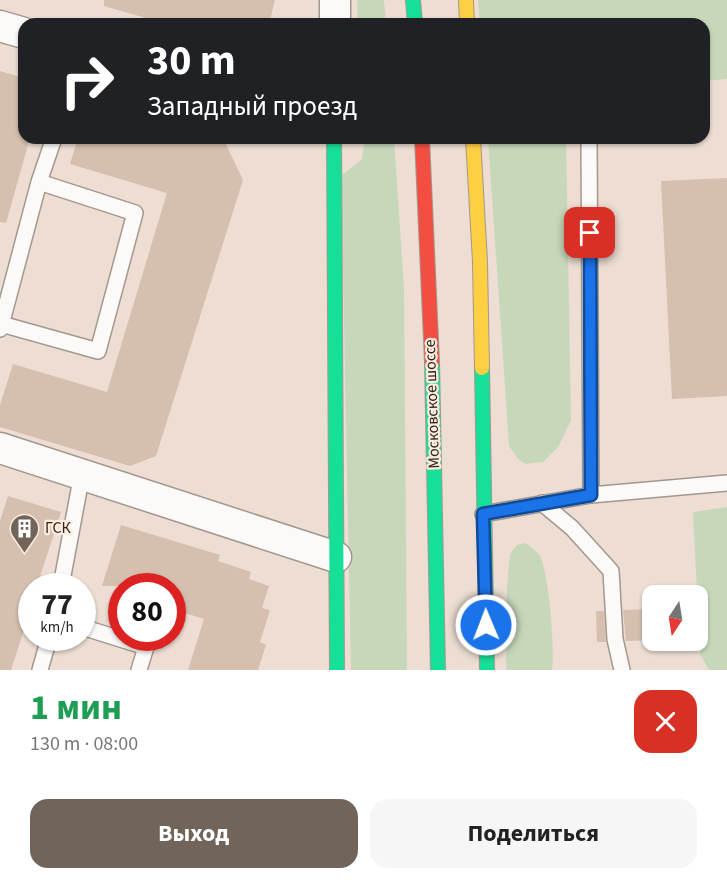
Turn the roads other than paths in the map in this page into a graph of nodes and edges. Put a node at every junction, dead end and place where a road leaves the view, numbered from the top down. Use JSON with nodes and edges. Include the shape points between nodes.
{"nodes":[{"id":1,"x":335,"y":0,"type":"edge"},
{"id":2,"x":413,"y":0,"type":"edge"},
{"id":3,"x":466,"y":0,"type":"edge"},
{"id":4,"x":335,"y":18,"type":"edge"},
{"id":5,"x":414,"y":18,"type":"edge"},
{"id":6,"x":467,"y":18,"type":"edge"},
{"id":7,"x":0,"y":26,"type":"edge"},
{"id":8,"x":18,"y":31,"type":"edge"},
{"id":9,"x":52,"y":144,"type":"edge"},
{"id":10,"x":334,"y":144,"type":"edge"},
{"id":11,"x":422,"y":144,"type":"edge"},
{"id":12,"x":474,"y":144,"type":"edge"},
{"id":13,"x":589,"y":144,"type":"edge"},
{"id":14,"x":39,"y":182,"type":"junction"},
{"id":15,"x":1,"y":326,"type":"edge"},
{"id":16,"x":0,"y":448,"type":"edge"},
{"id":17,"x":82,"y":474,"type":"junction"},
{"id":18,"x":727,"y":483,"type":"edge"},
{"id":19,"x":591,"y":495,"type":"junction"},
{"id":20,"x":542,"y":503,"type":"junction"},
{"id":21,"x":483,"y":514,"type":"junction"},
{"id":22,"x":336,"y":557,"type":"junction"},
{"id":23,"x":63,"y":573,"type":"edge"},
{"id":24,"x":96,"y":631,"type":"edge"},
{"id":25,"x":45,"y":651,"type":"edge"},
{"id":26,"x":40,"y":670,"type":"edge"},
{"id":27,"x":139,"y":670,"type":"edge"},
{"id":28,"x":337,"y":670,"type":"edge"},
{"id":29,"x":438,"y":670,"type":"edge"},
{"id":30,"x":487,"y":670,"type":"edge"},
{"id":31,"x":622,"y":670,"type":"edge"}],
"edges":[{"from":1,"to":4,"type":"street"},
{"from":2,"to":5,"type":"main road"},
{"from":3,"to":6,"type":"main road"},
{"from":7,"to":8,"type":"street"},
{"from":9,"to":14,"type":"lane"},
{"from":10,"to":22,"type":"main road"},
{"from":11,"to":29,"type":"main road","name":"Московское шоссе","via":[[434,419]]},
{"from":12,"to":21,"type":"main road"},
{"from":13,"to":19,"type":"lane"},
{"from":14,"to":15,"type":"lane"},
{"from":14,"to":15,"type":"lane","via":[[135,213],[132,225],[98,351]]},
{"from":16,"to":17,"type":"street"},
{"from":17,"to":22,"type":"street"},
{"from":17,"to":23,"type":"lane"},
{"from":18,"to":19,"type":"lane"},
{"from":19,"to":20,"type":"lane"},
{"from":20,"to":21,"type":"lane"},
{"from":20,"to":31,"type":"lane","via":[[572,528],[611,571],[615,639]]},
{"from":21,"to":30,"type":"main road"},
{"from":22,"to":28,"type":"main road"},
{"from":24,"to":27,"type":"lane","via":[[147,647]]},
{"from":25,"to":26,"type":"lane"}]}
